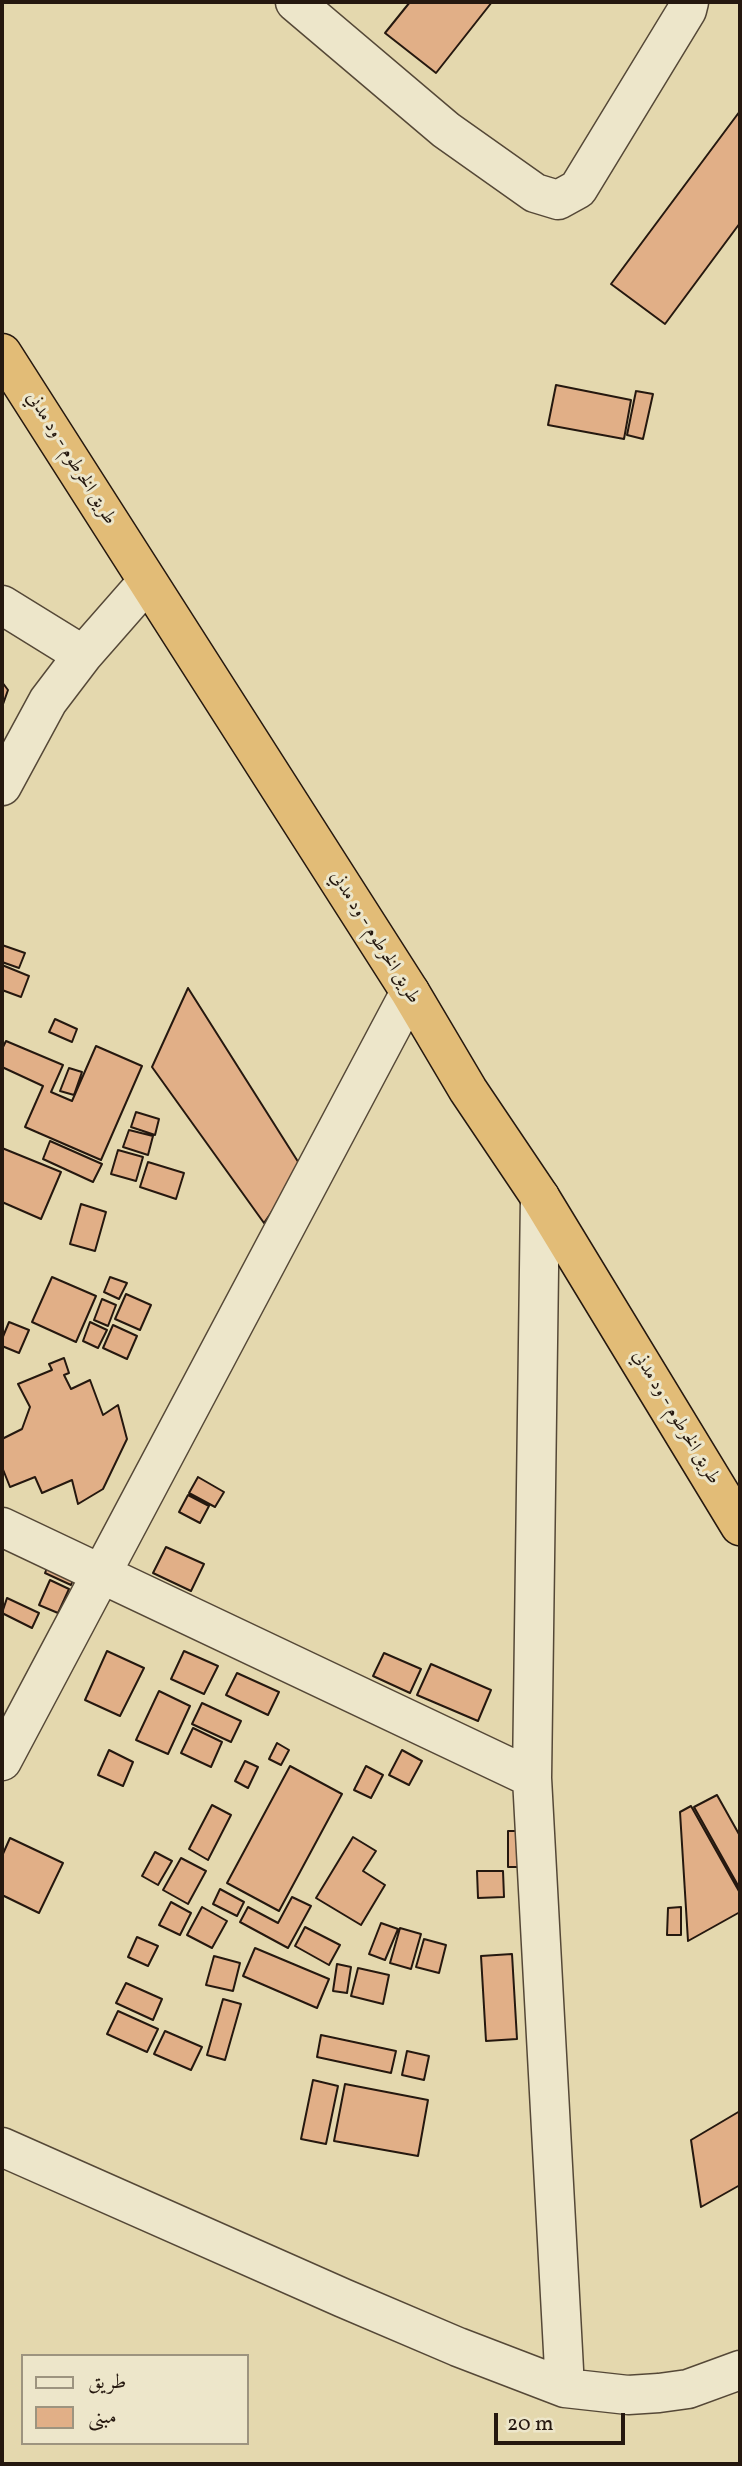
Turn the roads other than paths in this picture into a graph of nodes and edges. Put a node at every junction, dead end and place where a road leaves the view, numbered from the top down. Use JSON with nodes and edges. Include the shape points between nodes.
{"nodes":[{"id":1,"x":295,"y":2,"type":"edge"},
{"id":2,"x":689,"y":2,"type":"edge"},
{"id":3,"x":2,"y":353,"type":"edge"},
{"id":4,"x":147,"y":582,"type":"junction"},
{"id":5,"x":2,"y":605,"type":"edge"},
{"id":6,"x":83,"y":655,"type":"junction"},
{"id":7,"x":2,"y":786,"type":"edge"},
{"id":8,"x":410,"y":992,"type":"junction"},
{"id":9,"x":540,"y":1197,"type":"junction"},
{"id":10,"x":740,"y":1526,"type":"edge"},
{"id":11,"x":2,"y":1527,"type":"edge"},
{"id":12,"x":101,"y":1574,"type":"junction"},
{"id":13,"x":2,"y":1761,"type":"edge"},
{"id":14,"x":532,"y":1778,"type":"junction"},
{"id":15,"x":2,"y":2147,"type":"edge"},
{"id":16,"x":740,"y":2370,"type":"edge"},
{"id":17,"x":565,"y":2388,"type":"junction"}],
"edges":[{"from":1,"to":2,"type":"street","via":[[446,130],[535,193],[558,200],[579,189]]},
{"from":3,"to":4,"type":"highway","name":"طريق الخرطوم - ود مدني"},
{"from":4,"to":6,"type":"street"},
{"from":4,"to":8,"type":"highway","name":"طريق الخرطوم - ود مدني"},
{"from":5,"to":6,"type":"street"},
{"from":6,"to":7,"type":"street","via":[[48,701]]},
{"from":8,"to":9,"type":"highway","name":"طريق الخرطوم - ود مدني","via":[[468,1090]]},
{"from":8,"to":12,"type":"street"},
{"from":9,"to":10,"type":"highway","name":"طريق الخرطوم - ود مدني"},
{"from":9,"to":14,"type":"street"},
{"from":11,"to":12,"type":"street"},
{"from":12,"to":13,"type":"street"},
{"from":12,"to":14,"type":"street"},
{"from":14,"to":17,"type":"street"},
{"from":15,"to":17,"type":"street","via":[[343,2298]]},
{"from":16,"to":17,"type":"street","via":[[688,2389],[659,2393],[628,2395]]}]}
